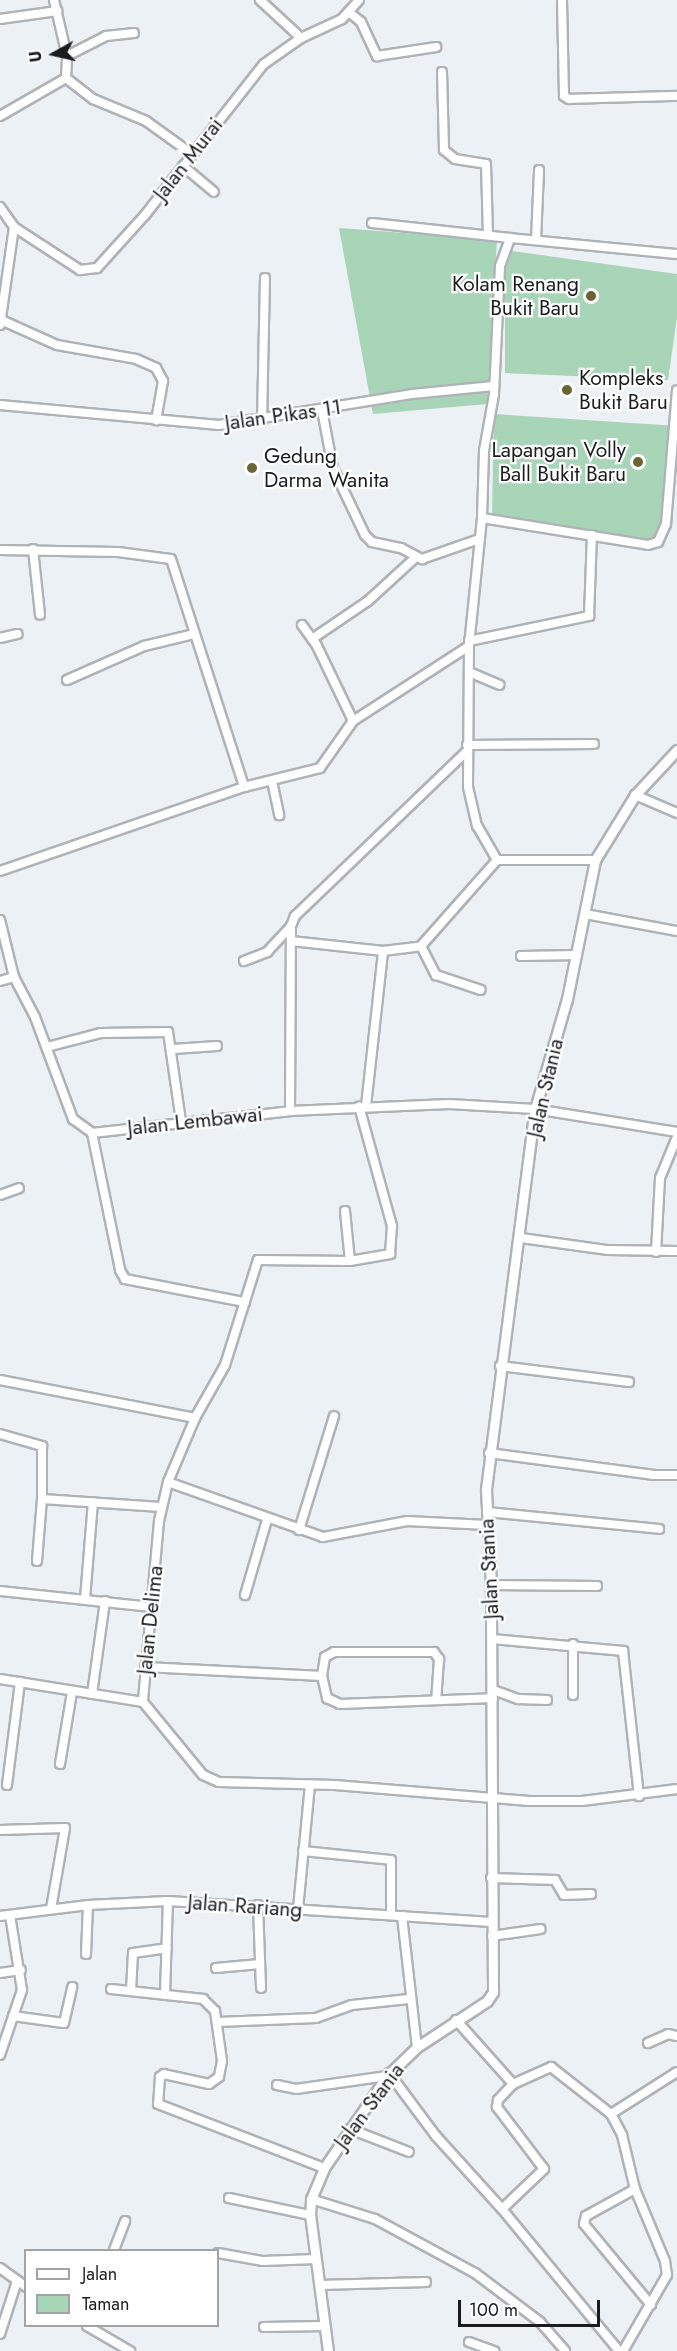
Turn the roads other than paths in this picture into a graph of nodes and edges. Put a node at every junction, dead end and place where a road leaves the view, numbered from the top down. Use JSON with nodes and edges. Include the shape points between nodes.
{"nodes":[{"id":1,"x":54,"y":0,"type":"edge"},
{"id":2,"x":260,"y":0,"type":"edge"},
{"id":3,"x":359,"y":0,"type":"edge"},
{"id":4,"x":562,"y":0,"type":"edge"},
{"id":5,"x":57,"y":11,"type":"junction"},
{"id":6,"x":350,"y":13,"type":"junction"},
{"id":7,"x":0,"y":19,"type":"edge"},
{"id":8,"x":134,"y":33,"type":"dead end"},
{"id":9,"x":301,"y":38,"type":"junction"},
{"id":10,"x":436,"y":47,"type":"dead end"},
{"id":11,"x":67,"y":56,"type":"junction"},
{"id":12,"x":442,"y":72,"type":"dead end"},
{"id":13,"x":66,"y":78,"type":"junction"},
{"id":14,"x":677,"y":96,"type":"edge"},
{"id":15,"x":0,"y":116,"type":"edge"},
{"id":16,"x":192,"y":154,"type":"junction"},
{"id":17,"x":183,"y":166,"type":"junction"},
{"id":18,"x":539,"y":170,"type":"dead end"},
{"id":19,"x":214,"y":192,"type":"dead end"},
{"id":20,"x":0,"y":207,"type":"edge"},
{"id":21,"x":372,"y":224,"type":"dead end"},
{"id":22,"x":14,"y":227,"type":"junction"},
{"id":23,"x":488,"y":235,"type":"junction"},
{"id":24,"x":510,"y":238,"type":"junction"},
{"id":25,"x":536,"y":240,"type":"junction"},
{"id":26,"x":677,"y":254,"type":"edge"},
{"id":27,"x":265,"y":278,"type":"dead end"},
{"id":28,"x":1,"y":323,"type":"edge"},
{"id":29,"x":494,"y":386,"type":"junction"},
{"id":30,"x":677,"y":392,"type":"edge"},
{"id":31,"x":0,"y":405,"type":"edge"},
{"id":32,"x":322,"y":410,"type":"junction"},
{"id":33,"x":156,"y":420,"type":"junction"},
{"id":34,"x":262,"y":421,"type":"junction"},
{"id":35,"x":483,"y":518,"type":"junction"},
{"id":36,"x":592,"y":535,"type":"junction"},
{"id":37,"x":479,"y":539,"type":"junction"},
{"id":38,"x":33,"y":549,"type":"junction"},
{"id":39,"x":0,"y":550,"type":"edge"},
{"id":40,"x":416,"y":557,"type":"junction"},
{"id":41,"x":40,"y":615,"type":"dead end"},
{"id":42,"x":302,"y":625,"type":"dead end"},
{"id":43,"x":18,"y":634,"type":"dead end"},
{"id":44,"x":194,"y":634,"type":"junction"},
{"id":45,"x":0,"y":638,"type":"edge"},
{"id":46,"x":312,"y":639,"type":"junction"},
{"id":47,"x":469,"y":644,"type":"junction"},
{"id":48,"x":469,"y":672,"type":"junction"},
{"id":49,"x":67,"y":680,"type":"dead end"},
{"id":50,"x":499,"y":685,"type":"dead end"},
{"id":51,"x":353,"y":722,"type":"junction"},
{"id":52,"x":594,"y":744,"type":"dead end"},
{"id":53,"x":467,"y":749,"type":"junction"},
{"id":54,"x":677,"y":750,"type":"edge"},
{"id":55,"x":272,"y":781,"type":"junction"},
{"id":56,"x":244,"y":787,"type":"junction"},
{"id":57,"x":635,"y":795,"type":"junction"},
{"id":58,"x":677,"y":813,"type":"edge"},
{"id":59,"x":279,"y":815,"type":"dead end"},
{"id":60,"x":497,"y":860,"type":"junction"},
{"id":61,"x":595,"y":860,"type":"junction"},
{"id":62,"x":0,"y":871,"type":"edge"},
{"id":63,"x":585,"y":914,"type":"junction"},
{"id":64,"x":0,"y":920,"type":"edge"},
{"id":65,"x":291,"y":926,"type":"junction"},
{"id":66,"x":677,"y":931,"type":"edge"},
{"id":67,"x":291,"y":941,"type":"junction"},
{"id":68,"x":422,"y":946,"type":"junction"},
{"id":69,"x":383,"y":951,"type":"junction"},
{"id":70,"x":577,"y":955,"type":"junction"},
{"id":71,"x":521,"y":956,"type":"dead end"},
{"id":72,"x":244,"y":962,"type":"dead end"},
{"id":73,"x":14,"y":977,"type":"junction"},
{"id":74,"x":0,"y":981,"type":"edge"},
{"id":75,"x":481,"y":990,"type":"dead end"},
{"id":76,"x":217,"y":1046,"type":"dead end"},
{"id":77,"x":47,"y":1047,"type":"junction"},
{"id":78,"x":173,"y":1049,"type":"junction"},
{"id":79,"x":363,"y":1106,"type":"junction"},
{"id":80,"x":535,"y":1109,"type":"junction"},
{"id":81,"x":290,"y":1111,"type":"junction"},
{"id":82,"x":181,"y":1121,"type":"junction"},
{"id":83,"x":677,"y":1132,"type":"edge"},
{"id":84,"x":92,"y":1133,"type":"junction"},
{"id":85,"x":677,"y":1137,"type":"edge"},
{"id":86,"x":19,"y":1188,"type":"dead end"},
{"id":87,"x":0,"y":1195,"type":"edge"},
{"id":88,"x":345,"y":1210,"type":"dead end"},
{"id":89,"x":521,"y":1238,"type":"junction"},
{"id":90,"x":677,"y":1251,"type":"edge"},
{"id":91,"x":656,"y":1252,"type":"junction"},
{"id":92,"x":350,"y":1261,"type":"junction"},
{"id":93,"x":245,"y":1302,"type":"junction"},
{"id":94,"x":500,"y":1366,"type":"junction"},
{"id":95,"x":0,"y":1380,"type":"edge"},
{"id":96,"x":629,"y":1382,"type":"dead end"},
{"id":97,"x":334,"y":1416,"type":"dead end"},
{"id":98,"x":195,"y":1418,"type":"junction"},
{"id":99,"x":0,"y":1434,"type":"edge"},
{"id":100,"x":489,"y":1453,"type":"junction"},
{"id":101,"x":677,"y":1475,"type":"edge"},
{"id":102,"x":168,"y":1482,"type":"junction"},
{"id":103,"x":42,"y":1499,"type":"junction"},
{"id":104,"x":93,"y":1502,"type":"junction"},
{"id":105,"x":161,"y":1507,"type":"junction"},
{"id":106,"x":486,"y":1512,"type":"junction"},
{"id":107,"x":267,"y":1520,"type":"junction"},
{"id":108,"x":487,"y":1525,"type":"junction"},
{"id":109,"x":659,"y":1529,"type":"dead end"},
{"id":110,"x":299,"y":1530,"type":"junction"},
{"id":111,"x":37,"y":1561,"type":"dead end"},
{"id":112,"x":491,"y":1585,"type":"junction"},
{"id":113,"x":597,"y":1586,"type":"dead end"},
{"id":114,"x":0,"y":1592,"type":"edge"},
{"id":115,"x":245,"y":1595,"type":"dead end"},
{"id":116,"x":85,"y":1599,"type":"junction"},
{"id":117,"x":105,"y":1601,"type":"junction"},
{"id":118,"x":152,"y":1607,"type":"junction"},
{"id":119,"x":492,"y":1639,"type":"junction"},
{"id":120,"x":573,"y":1644,"type":"junction"},
{"id":121,"x":145,"y":1667,"type":"junction"},
{"id":122,"x":322,"y":1676,"type":"junction"},
{"id":123,"x":0,"y":1679,"type":"edge"},
{"id":124,"x":20,"y":1682,"type":"junction"},
{"id":125,"x":72,"y":1692,"type":"junction"},
{"id":126,"x":92,"y":1694,"type":"junction"},
{"id":127,"x":493,"y":1694,"type":"junction"},
{"id":128,"x":573,"y":1695,"type":"dead end"},
{"id":129,"x":436,"y":1698,"type":"junction"},
{"id":130,"x":547,"y":1700,"type":"dead end"},
{"id":131,"x":142,"y":1702,"type":"junction"},
{"id":132,"x":60,"y":1764,"type":"dead end"},
{"id":133,"x":7,"y":1785,"type":"dead end"},
{"id":134,"x":310,"y":1785,"type":"junction"},
{"id":135,"x":677,"y":1790,"type":"edge"},
{"id":136,"x":639,"y":1796,"type":"junction"},
{"id":137,"x":494,"y":1797,"type":"junction"},
{"id":138,"x":0,"y":1830,"type":"edge"},
{"id":139,"x":303,"y":1851,"type":"junction"},
{"id":140,"x":491,"y":1878,"type":"junction"},
{"id":141,"x":591,"y":1894,"type":"dead end"},
{"id":142,"x":168,"y":1901,"type":"junction"},
{"id":143,"x":88,"y":1905,"type":"junction"},
{"id":144,"x":258,"y":1905,"type":"junction"},
{"id":145,"x":51,"y":1909,"type":"junction"},
{"id":146,"x":298,"y":1909,"type":"junction"},
{"id":147,"x":10,"y":1915,"type":"junction"},
{"id":148,"x":391,"y":1915,"type":"junction"},
{"id":149,"x":0,"y":1916,"type":"edge"},
{"id":150,"x":402,"y":1916,"type":"junction"},
{"id":151,"x":491,"y":1922,"type":"junction"},
{"id":152,"x":540,"y":1929,"type":"dead end"},
{"id":153,"x":492,"y":1936,"type":"junction"},
{"id":154,"x":167,"y":1948,"type":"junction"},
{"id":155,"x":86,"y":1954,"type":"dead end"},
{"id":156,"x":260,"y":1964,"type":"junction"},
{"id":157,"x":216,"y":1968,"type":"dead end"},
{"id":158,"x":21,"y":1970,"type":"junction"},
{"id":159,"x":0,"y":1973,"type":"edge"},
{"id":160,"x":72,"y":1987,"type":"dead end"},
{"id":161,"x":261,"y":1988,"type":"dead end"},
{"id":162,"x":111,"y":1989,"type":"dead end"},
{"id":163,"x":131,"y":1991,"type":"junction"},
{"id":164,"x":165,"y":1995,"type":"junction"},
{"id":165,"x":408,"y":1999,"type":"junction"},
{"id":166,"x":13,"y":2016,"type":"junction"},
{"id":167,"x":456,"y":2020,"type":"junction"},
{"id":168,"x":218,"y":2022,"type":"junction"},
{"id":169,"x":677,"y":2036,"type":"edge"},
{"id":170,"x":648,"y":2043,"type":"dead end"},
{"id":171,"x":417,"y":2047,"type":"junction"},
{"id":172,"x":0,"y":2055,"type":"edge"},
{"id":173,"x":677,"y":2072,"type":"edge"},
{"id":174,"x":388,"y":2074,"type":"junction"},
{"id":175,"x":513,"y":2084,"type":"junction"},
{"id":176,"x":277,"y":2085,"type":"dead end"},
{"id":177,"x":611,"y":2114,"type":"junction"},
{"id":178,"x":350,"y":2129,"type":"junction"},
{"id":179,"x":409,"y":2152,"type":"dead end"},
{"id":180,"x":324,"y":2169,"type":"junction"},
{"id":181,"x":635,"y":2189,"type":"junction"},
{"id":182,"x":229,"y":2198,"type":"dead end"},
{"id":183,"x":311,"y":2199,"type":"junction"},
{"id":184,"x":502,"y":2209,"type":"junction"},
{"id":185,"x":310,"y":2215,"type":"junction"},
{"id":186,"x":125,"y":2221,"type":"dead end"},
{"id":187,"x":114,"y":2249,"type":"edge"},
{"id":188,"x":219,"y":2253,"type":"edge"},
{"id":189,"x":316,"y":2259,"type":"junction"},
{"id":190,"x":0,"y":2268,"type":"edge"},
{"id":191,"x":17,"y":2281,"type":"junction"},
{"id":192,"x":426,"y":2282,"type":"dead end"},
{"id":193,"x":320,"y":2285,"type":"junction"},
{"id":194,"x":24,"y":2286,"type":"edge"},
{"id":195,"x":651,"y":2306,"type":"junction"},
{"id":196,"x":325,"y":2326,"type":"junction"},
{"id":197,"x":90,"y":2327,"type":"edge"},
{"id":198,"x":264,"y":2327,"type":"dead end"},
{"id":199,"x":0,"y":2334,"type":"edge"},
{"id":200,"x":469,"y":2342,"type":"dead end"},
{"id":201,"x":130,"y":2351,"type":"edge"},
{"id":202,"x":328,"y":2351,"type":"edge"},
{"id":203,"x":493,"y":2351,"type":"edge"},
{"id":204,"x":565,"y":2351,"type":"edge"},
{"id":205,"x":621,"y":2351,"type":"edge"}],
"edges":[{"from":1,"to":5,"type":"street"},
{"from":2,"to":9,"type":"street"},
{"from":3,"to":6,"type":"street","name":"Jalan Murai"},
{"from":4,"to":14,"type":"street","via":[[564,96]]},
{"from":5,"to":7,"type":"street"},
{"from":5,"to":11,"type":"street"},
{"from":6,"to":9,"type":"street","name":"Jalan Murai"},
{"from":6,"to":10,"type":"street","via":[[361,22],[377,56]]},
{"from":8,"to":11,"type":"street","via":[[106,36]]},
{"from":9,"to":16,"type":"street","name":"Jalan Murai","via":[[264,64]]},
{"from":11,"to":13,"type":"street"},
{"from":12,"to":23,"type":"street","via":[[444,150],[455,159],[486,164]]},
{"from":13,"to":15,"type":"street"},
{"from":13,"to":16,"type":"street","via":[[93,99],[146,120]]},
{"from":16,"to":17,"type":"street","name":"Jalan Murai"},
{"from":17,"to":19,"type":"street"},
{"from":17,"to":22,"type":"street","name":"Jalan Murai","via":[[97,268],[80,270]]},
{"from":18,"to":25,"type":"street"},
{"from":20,"to":22,"type":"street"},
{"from":21,"to":23,"type":"street"},
{"from":22,"to":28,"type":"street"},
{"from":23,"to":24,"type":"street"},
{"from":24,"to":25,"type":"street"},
{"from":24,"to":29,"type":"street","via":[[500,266]]},
{"from":25,"to":26,"type":"street"},
{"from":27,"to":34,"type":"street"},
{"from":28,"to":33,"type":"street","via":[[57,345],[136,360],[156,368],[163,381]]},
{"from":29,"to":32,"type":"street","name":"Jalan Pikas 11","via":[[432,391]]},
{"from":29,"to":35,"type":"street","via":[[484,451]]},
{"from":30,"to":36,"type":"street","via":[[664,535],[648,545]]},
{"from":31,"to":33,"type":"street","name":"Jalan Pikas 11"},
{"from":32,"to":34,"type":"street","name":"Jalan Pikas 11"},
{"from":32,"to":40,"type":"street","via":[[333,468],[365,535],[372,542],[401,548]]},
{"from":33,"to":34,"type":"street","name":"Jalan Pikas 11","via":[[219,425]]},
{"from":35,"to":36,"type":"street"},
{"from":35,"to":37,"type":"street"},
{"from":36,"to":47,"type":"street","via":[[589,616]]},
{"from":37,"to":40,"type":"street"},
{"from":37,"to":47,"type":"street"},
{"from":38,"to":39,"type":"street"},
{"from":38,"to":41,"type":"street"},
{"from":38,"to":44,"type":"street","via":[[118,552],[171,559]]},
{"from":40,"to":46,"type":"street","via":[[368,601]]},
{"from":42,"to":46,"type":"street"},
{"from":43,"to":45,"type":"street"},
{"from":44,"to":49,"type":"street","via":[[144,646]]},
{"from":44,"to":56,"type":"street"},
{"from":46,"to":51,"type":"street"},
{"from":47,"to":48,"type":"street"},
{"from":47,"to":51,"type":"street"},
{"from":48,"to":50,"type":"street"},
{"from":48,"to":53,"type":"street"},
{"from":51,"to":55,"type":"street","via":[[320,768]]},
{"from":52,"to":53,"type":"street"},
{"from":53,"to":60,"type":"street","via":[[472,814]]},
{"from":53,"to":65,"type":"street","via":[[337,873],[295,916]]},
{"from":54,"to":57,"type":"street","name":"Jalan Stania"},
{"from":55,"to":56,"type":"street"},
{"from":55,"to":59,"type":"street"},
{"from":56,"to":62,"type":"street"},
{"from":57,"to":58,"type":"street"},
{"from":57,"to":61,"type":"street","name":"Jalan Stania"},
{"from":60,"to":61,"type":"street"},
{"from":60,"to":68,"type":"street"},
{"from":61,"to":63,"type":"street","name":"Jalan Stania"},
{"from":63,"to":66,"type":"street"},
{"from":63,"to":70,"type":"street","name":"Jalan Stania"},
{"from":64,"to":73,"type":"street"},
{"from":65,"to":67,"type":"street"},
{"from":65,"to":72,"type":"street","via":[[267,952]]},
{"from":67,"to":69,"type":"street"},
{"from":67,"to":81,"type":"street"},
{"from":68,"to":69,"type":"street"},
{"from":68,"to":75,"type":"street","via":[[436,975]]},
{"from":69,"to":79,"type":"street"},
{"from":70,"to":71,"type":"street"},
{"from":70,"to":80,"type":"street","name":"Jalan Stania"},
{"from":73,"to":74,"type":"street"},
{"from":73,"to":77,"type":"street"},
{"from":76,"to":78,"type":"street"},
{"from":77,"to":78,"type":"street","via":[[81,1041],[96,1033],[162,1030],[172,1038]]},
{"from":77,"to":84,"type":"street","via":[[73,1119]]},
{"from":78,"to":82,"type":"street"},
{"from":79,"to":80,"type":"street","name":"Jalan Lembawai"},
{"from":79,"to":81,"type":"street","name":"Jalan Lembawai"},
{"from":79,"to":92,"type":"street","via":[[394,1246],[383,1257]]},
{"from":80,"to":83,"type":"street","name":"Jalan Lembawai"},
{"from":80,"to":89,"type":"street","name":"Jalan Stania"},
{"from":81,"to":82,"type":"street","name":"Jalan Lembawai"},
{"from":82,"to":84,"type":"street","name":"Jalan Lembawai"},
{"from":84,"to":93,"type":"street","via":[[125,1279]]},
{"from":85,"to":91,"type":"street","via":[[660,1178]]},
{"from":86,"to":87,"type":"street"},
{"from":88,"to":92,"type":"street"},
{"from":89,"to":91,"type":"street","via":[[582,1248]]},
{"from":89,"to":94,"type":"street","name":"Jalan Stania"},
{"from":90,"to":91,"type":"street"},
{"from":92,"to":93,"type":"street","name":"Jalan Delima","via":[[258,1260]]},
{"from":93,"to":98,"type":"street","name":"Jalan Delima","via":[[225,1365]]},
{"from":94,"to":96,"type":"street"},
{"from":94,"to":100,"type":"street","name":"Jalan Stania"},
{"from":95,"to":98,"type":"street"},
{"from":97,"to":110,"type":"street"},
{"from":98,"to":102,"type":"street","name":"Jalan Delima"},
{"from":99,"to":103,"type":"street","via":[[42,1446]]},
{"from":100,"to":101,"type":"street"},
{"from":100,"to":106,"type":"street","name":"Jalan Stania"},
{"from":102,"to":105,"type":"street","name":"Jalan Delima"},
{"from":102,"to":107,"type":"street"},
{"from":103,"to":104,"type":"street"},
{"from":103,"to":111,"type":"street"},
{"from":104,"to":105,"type":"street"},
{"from":104,"to":116,"type":"street"},
{"from":105,"to":118,"type":"street","name":"Jalan Delima"},
{"from":106,"to":108,"type":"street","name":"Jalan Stania"},
{"from":106,"to":109,"type":"street"},
{"from":107,"to":110,"type":"street"},
{"from":107,"to":115,"type":"street"},
{"from":108,"to":110,"type":"street","via":[[406,1521],[323,1537]]},
{"from":108,"to":112,"type":"street","name":"Jalan Stania"},
{"from":112,"to":113,"type":"street"},
{"from":112,"to":119,"type":"street","name":"Jalan Stania"},
{"from":114,"to":116,"type":"street"},
{"from":116,"to":117,"type":"street"},
{"from":117,"to":118,"type":"street"},
{"from":117,"to":126,"type":"street"},
{"from":118,"to":121,"type":"street","name":"Jalan Delima"},
{"from":119,"to":120,"type":"street"},
{"from":119,"to":127,"type":"street","name":"Jalan Stania"},
{"from":120,"to":128,"type":"street"},
{"from":120,"to":136,"type":"street","via":[[623,1651]]},
{"from":121,"to":122,"type":"street"},
{"from":121,"to":131,"type":"street","name":"Jalan Delima"},
{"from":122,"to":129,"type":"street","via":[[327,1698],[340,1704]]},
{"from":122,"to":129,"type":"street","via":[[325,1657],[334,1652],[434,1652],[439,1659]]},
{"from":123,"to":124,"type":"street"},
{"from":124,"to":125,"type":"street"},
{"from":124,"to":133,"type":"street"},
{"from":125,"to":126,"type":"street"},
{"from":125,"to":132,"type":"street"},
{"from":126,"to":131,"type":"street"},
{"from":127,"to":129,"type":"street"},
{"from":127,"to":130,"type":"street"},
{"from":127,"to":137,"type":"street","name":"Jalan Stania"},
{"from":131,"to":134,"type":"street","name":"Jalan Delima","via":[[203,1775],[219,1782]]},
{"from":134,"to":137,"type":"street","name":"Jalan Delima"},
{"from":134,"to":139,"type":"street"},
{"from":135,"to":136,"type":"street","name":"Jalan Delima"},
{"from":136,"to":137,"type":"street","name":"Jalan Delima","via":[[582,1801]]},
{"from":137,"to":140,"type":"street","name":"Jalan Stania"},
{"from":138,"to":145,"type":"street","via":[[65,1828]]},
{"from":139,"to":146,"type":"street"},
{"from":139,"to":148,"type":"street","via":[[392,1860]]},
{"from":140,"to":141,"type":"street","via":[[555,1880],[564,1895]]},
{"from":140,"to":151,"type":"street","name":"Jalan Stania"},
{"from":142,"to":143,"type":"street","name":"Jalan Rariang"},
{"from":142,"to":144,"type":"street","name":"Jalan Rariang"},
{"from":142,"to":154,"type":"street"},
{"from":143,"to":145,"type":"street","name":"Jalan Rariang"},
{"from":143,"to":155,"type":"street"},
{"from":144,"to":146,"type":"street","name":"Jalan Rariang"},
{"from":144,"to":156,"type":"street"},
{"from":145,"to":147,"type":"street","name":"Jalan Rariang"},
{"from":146,"to":148,"type":"street","name":"Jalan Rariang"},
{"from":147,"to":149,"type":"street","name":"Jalan Rariang"},
{"from":147,"to":158,"type":"street"},
{"from":148,"to":150,"type":"street","name":"Jalan Rariang"},
{"from":150,"to":151,"type":"street","name":"Jalan Rariang"},
{"from":150,"to":165,"type":"street"},
{"from":151,"to":153,"type":"street","name":"Jalan Stania"},
{"from":152,"to":153,"type":"street"},
{"from":153,"to":167,"type":"street","name":"Jalan Stania","via":[[493,1992],[487,2001]]},
{"from":154,"to":163,"type":"street","via":[[133,1953]]},
{"from":154,"to":164,"type":"street"},
{"from":156,"to":157,"type":"street"},
{"from":156,"to":161,"type":"street"},
{"from":158,"to":159,"type":"street"},
{"from":158,"to":166,"type":"street","via":[[22,1990]]},
{"from":160,"to":166,"type":"street","via":[[64,2023]]},
{"from":162,"to":163,"type":"street"},
{"from":163,"to":164,"type":"street"},
{"from":164,"to":168,"type":"street","via":[[210,2002]]},
{"from":165,"to":168,"type":"street","via":[[352,2005],[316,2018]]},
{"from":165,"to":171,"type":"street"},
{"from":166,"to":172,"type":"street"},
{"from":167,"to":171,"type":"street","name":"Jalan Stania"},
{"from":167,"to":175,"type":"street"},
{"from":168,"to":180,"type":"street","via":[[219,2077],[209,2084],[164,2074],[160,2077],[158,2104]]},
{"from":169,"to":170,"type":"street","via":[[668,2034]]},
{"from":171,"to":174,"type":"street","name":"Jalan Stania"},
{"from":173,"to":177,"type":"street"},
{"from":174,"to":176,"type":"street","via":[[296,2089]]},
{"from":174,"to":178,"type":"street","name":"Jalan Stania"},
{"from":174,"to":184,"type":"street","via":[[436,2136]]},
{"from":175,"to":177,"type":"street","via":[[551,2067]]},
{"from":175,"to":184,"type":"street","via":[[498,2100],[497,2107],[544,2169]]},
{"from":177,"to":181,"type":"street","via":[[622,2135]]},
{"from":178,"to":179,"type":"street"},
{"from":178,"to":180,"type":"street","name":"Jalan Stania"},
{"from":180,"to":183,"type":"street","name":"Jalan Stania"},
{"from":181,"to":195,"type":"street","via":[[665,2261],[667,2275]]},
{"from":181,"to":195,"type":"street","via":[[586,2216],[584,2224]]},
{"from":182,"to":185,"type":"street"},
{"from":183,"to":185,"type":"street","name":"Jalan Stania"},
{"from":183,"to":204,"type":"street","via":[[375,2219],[475,2273],[540,2322]]},
{"from":184,"to":205,"type":"street"},
{"from":185,"to":189,"type":"street","name":"Jalan Stania"},
{"from":186,"to":187,"type":"street"},
{"from":188,"to":189,"type":"street","via":[[263,2261]]},
{"from":189,"to":193,"type":"street","name":"Jalan Stania"},
{"from":190,"to":191,"type":"street"},
{"from":191,"to":194,"type":"street"},
{"from":191,"to":199,"type":"street"},
{"from":192,"to":193,"type":"street"},
{"from":193,"to":196,"type":"street","name":"Jalan Stania"},
{"from":195,"to":205,"type":"street"},
{"from":196,"to":198,"type":"street"},
{"from":196,"to":202,"type":"street","name":"Jalan Stania"},
{"from":197,"to":201,"type":"street"},
{"from":200,"to":203,"type":"street"}]}
